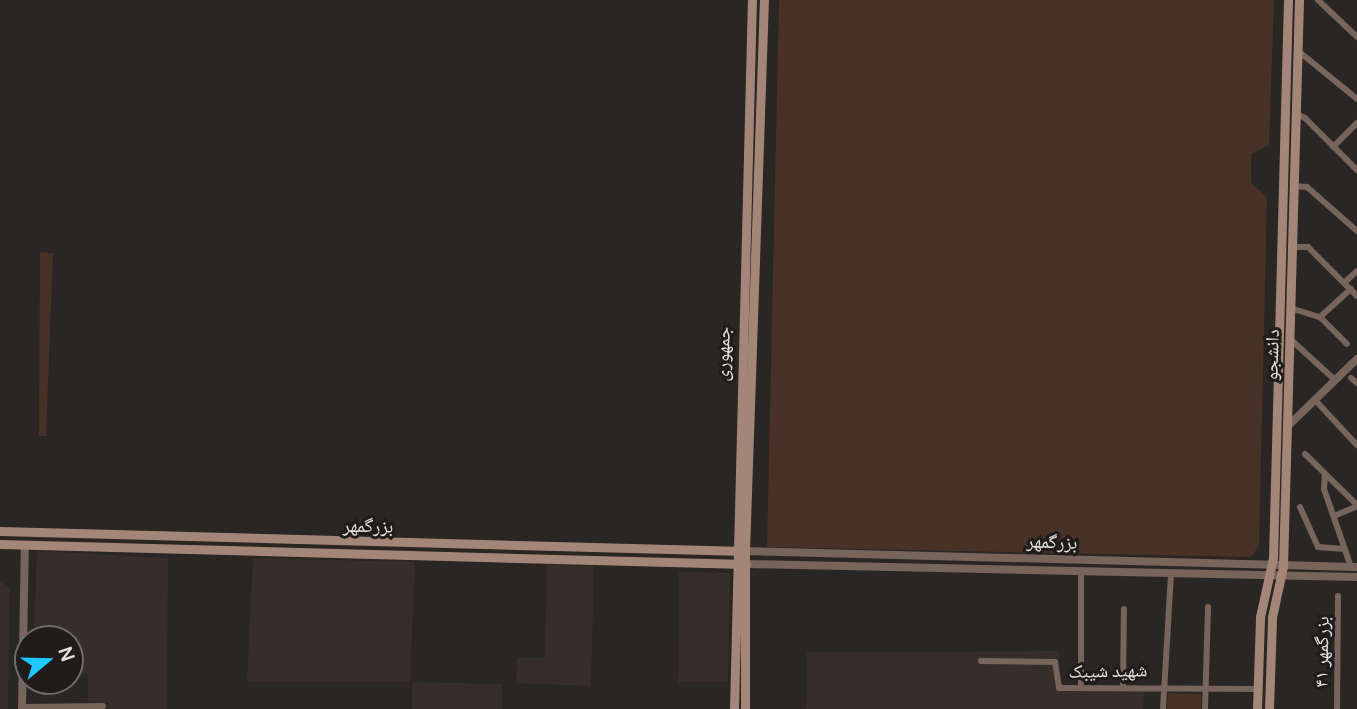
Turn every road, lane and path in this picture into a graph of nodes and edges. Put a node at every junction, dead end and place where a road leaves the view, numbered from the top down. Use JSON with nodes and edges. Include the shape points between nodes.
{"nodes":[{"id":1,"x":752,"y":0,"type":"edge"},
{"id":2,"x":764,"y":0,"type":"edge"},
{"id":3,"x":1288,"y":0,"type":"edge"},
{"id":4,"x":1299,"y":0,"type":"edge"},
{"id":5,"x":1318,"y":0,"type":"edge"},
{"id":6,"x":1357,"y":37,"type":"edge"},
{"id":7,"x":1297,"y":50,"type":"junction"},
{"id":8,"x":1285,"y":73,"type":"junction"},
{"id":9,"x":1297,"y":73,"type":"junction"},
{"id":10,"x":1356,"y":97,"type":"edge"},
{"id":11,"x":1296,"y":114,"type":"junction"},
{"id":12,"x":1357,"y":123,"type":"edge"},
{"id":13,"x":1333,"y":147,"type":"junction"},
{"id":14,"x":1357,"y":170,"type":"edge"},
{"id":15,"x":1294,"y":186,"type":"junction"},
{"id":16,"x":1357,"y":231,"type":"edge"},
{"id":17,"x":1292,"y":247,"type":"junction"},
{"id":18,"x":1357,"y":271,"type":"edge"},
{"id":19,"x":1345,"y":282,"type":"junction"},
{"id":20,"x":1351,"y":289,"type":"junction"},
{"id":21,"x":747,"y":291,"type":"junction"},
{"id":22,"x":1357,"y":296,"type":"edge"},
{"id":23,"x":1290,"y":308,"type":"junction"},
{"id":24,"x":1320,"y":317,"type":"junction"},
{"id":25,"x":1290,"y":338,"type":"junction"},
{"id":26,"x":1347,"y":344,"type":"dead end"},
{"id":27,"x":1357,"y":359,"type":"edge"},
{"id":28,"x":1335,"y":380,"type":"junction"},
{"id":29,"x":1315,"y":400,"type":"junction"},
{"id":30,"x":1287,"y":427,"type":"junction"},
{"id":31,"x":1357,"y":444,"type":"edge"},
{"id":32,"x":1304,"y":454,"type":"dead end"},
{"id":33,"x":1325,"y":475,"type":"junction"},
{"id":34,"x":1357,"y":506,"type":"edge"},
{"id":35,"x":1300,"y":508,"type":"dead end"},
{"id":36,"x":1334,"y":516,"type":"junction"},
{"id":37,"x":0,"y":531,"type":"edge"},
{"id":38,"x":0,"y":544,"type":"edge"},
{"id":39,"x":25,"y":545,"type":"junction"},
{"id":40,"x":611,"y":548,"type":"junction"},
{"id":41,"x":1345,"y":549,"type":"junction"},
{"id":42,"x":740,"y":551,"type":"junction"},
{"id":43,"x":942,"y":556,"type":"junction"},
{"id":44,"x":611,"y":560,"type":"junction"},
{"id":45,"x":1075,"y":560,"type":"junction"},
{"id":46,"x":734,"y":563,"type":"junction"},
{"id":47,"x":746,"y":564,"type":"junction"},
{"id":48,"x":1354,"y":567,"type":"edge"},
{"id":49,"x":941,"y":568,"type":"junction"},
{"id":50,"x":1077,"y":571,"type":"junction"},
{"id":51,"x":1270,"y":571,"type":"junction"},
{"id":52,"x":1282,"y":571,"type":"junction"},
{"id":53,"x":1171,"y":573,"type":"junction"},
{"id":54,"x":1357,"y":577,"type":"edge"},
{"id":55,"x":1338,"y":596,"type":"dead end"},
{"id":56,"x":1208,"y":607,"type":"dead end"},
{"id":57,"x":1124,"y":609,"type":"dead end"},
{"id":58,"x":981,"y":661,"type":"dead end"},
{"id":59,"x":1123,"y":686,"type":"junction"},
{"id":60,"x":1164,"y":686,"type":"junction"},
{"id":61,"x":1081,"y":687,"type":"junction"},
{"id":62,"x":1206,"y":688,"type":"junction"},
{"id":63,"x":1258,"y":689,"type":"junction"},
{"id":64,"x":734,"y":691,"type":"junction"},
{"id":65,"x":745,"y":692,"type":"junction"},
{"id":66,"x":103,"y":706,"type":"dead end"},
{"id":67,"x":22,"y":708,"type":"edge"},
{"id":68,"x":734,"y":709,"type":"edge"},
{"id":69,"x":745,"y":709,"type":"edge"},
{"id":70,"x":1163,"y":709,"type":"edge"},
{"id":71,"x":1205,"y":709,"type":"edge"},
{"id":72,"x":1257,"y":709,"type":"edge"},
{"id":73,"x":1269,"y":709,"type":"edge"},
{"id":74,"x":1337,"y":709,"type":"edge"}],
"edges":[{"from":1,"to":21,"type":"main road","name":"جمهوری"},
{"from":2,"to":21,"type":"main road","name":"جمهوری"},
{"from":3,"to":8,"type":"main road","name":"دانشجو"},
{"from":4,"to":7,"type":"main road","name":"دانشجو"},
{"from":5,"to":6,"type":"street"},
{"from":7,"to":9,"type":"main road","name":"دانشجو"},
{"from":7,"to":10,"type":"street"},
{"from":8,"to":9,"type":"main road"},
{"from":8,"to":51,"type":"main road","name":"دانشجو"},
{"from":9,"to":11,"type":"main road","name":"دانشجو"},
{"from":11,"to":13,"type":"street"},
{"from":11,"to":15,"type":"main road","name":"دانشجو"},
{"from":12,"to":13,"type":"street"},
{"from":13,"to":14,"type":"street"},
{"from":15,"to":16,"type":"street","via":[[1307,187]]},
{"from":15,"to":17,"type":"main road","name":"دانشجو"},
{"from":17,"to":19,"type":"street","via":[[1308,247]]},
{"from":17,"to":23,"type":"main road","name":"دانشجو"},
{"from":18,"to":19,"type":"street"},
{"from":19,"to":20,"type":"street"},
{"from":20,"to":22,"type":"street"},
{"from":20,"to":24,"type":"street"},
{"from":21,"to":42,"type":"main road","name":"جمهوری"},
{"from":23,"to":24,"type":"street"},
{"from":23,"to":25,"type":"main road","name":"دانشجو"},
{"from":24,"to":26,"type":"street"},
{"from":25,"to":28,"type":"street"},
{"from":25,"to":30,"type":"main road","name":"دانشجو"},
{"from":27,"to":28,"type":"street"},
{"from":28,"to":29,"type":"street"},
{"from":29,"to":30,"type":"street"},
{"from":29,"to":31,"type":"street"},
{"from":30,"to":52,"type":"main road","name":"دانشجو"},
{"from":32,"to":33,"type":"street"},
{"from":33,"to":34,"type":"street"},
{"from":33,"to":36,"type":"street","via":[[1324,489]]},
{"from":34,"to":36,"type":"street"},
{"from":35,"to":41,"type":"street","via":[[1318,547]]},
{"from":36,"to":41,"type":"street"},
{"from":37,"to":40,"type":"main road","name":"بزرگمهر"},
{"from":38,"to":39,"type":"main road","name":"بزرگمهر"},
{"from":39,"to":44,"type":"main road","name":"بزرگمهر"},
{"from":39,"to":67,"type":"street"},
{"from":40,"to":42,"type":"main road","name":"بزرگمهر"},
{"from":40,"to":44,"type":"main road"},
{"from":41,"to":48,"type":"street"},
{"from":42,"to":43,"type":"street","name":"بزرگمهر"},
{"from":42,"to":46,"type":"main road","name":"جمهوری"},
{"from":42,"to":47,"type":"main road","name":"جمهوری"},
{"from":43,"to":45,"type":"street","name":"بزرگمهر"},
{"from":43,"to":49,"type":"street"},
{"from":44,"to":46,"type":"main road","name":"بزرگمهر"},
{"from":45,"to":50,"type":"street"},
{"from":45,"to":51,"type":"street","name":"بزرگمهر"},
{"from":46,"to":47,"type":"main road","name":"بزرگمهر"},
{"from":46,"to":64,"type":"main road","name":"جمهوری"},
{"from":47,"to":49,"type":"street","name":"بزرگمهر"},
{"from":47,"to":65,"type":"main road","name":"جمهوری"},
{"from":48,"to":52,"type":"street","name":"بزرگمهر"},
{"from":49,"to":50,"type":"street","name":"بزرگمهر"},
{"from":50,"to":53,"type":"street","name":"بزرگمهر"},
{"from":50,"to":61,"type":"street"},
{"from":51,"to":52,"type":"street","name":"بزرگمهر"},
{"from":51,"to":53,"type":"street","name":"بزرگمهر"},
{"from":51,"to":63,"type":"main road","name":"دانشجو","via":[[1260,617]]},
{"from":52,"to":54,"type":"street","name":"بزرگمهر"},
{"from":52,"to":73,"type":"main road","name":"دانشجو","via":[[1272,617]]},
{"from":53,"to":60,"type":"street"},
{"from":55,"to":74,"type":"street","name":"بزرگمهر ۴۱"},
{"from":56,"to":62,"type":"street"},
{"from":57,"to":59,"type":"street"},
{"from":58,"to":61,"type":"street","name":"شهید شیبک","via":[[1055,662],[1059,688]]},
{"from":59,"to":60,"type":"street","name":"شهید شیبک"},
{"from":59,"to":61,"type":"street","name":"شهید شیبک"},
{"from":60,"to":62,"type":"street","name":"شهید شیبک"},
{"from":60,"to":70,"type":"street"},
{"from":62,"to":63,"type":"street","name":"شهید شیبک"},
{"from":62,"to":71,"type":"street"},
{"from":63,"to":72,"type":"main road","name":"دانشجو"},
{"from":64,"to":65,"type":"main road"},
{"from":64,"to":68,"type":"main road","name":"جمهوری"},
{"from":65,"to":69,"type":"main road","name":"جمهوری"},
{"from":66,"to":67,"type":"street"}]}
